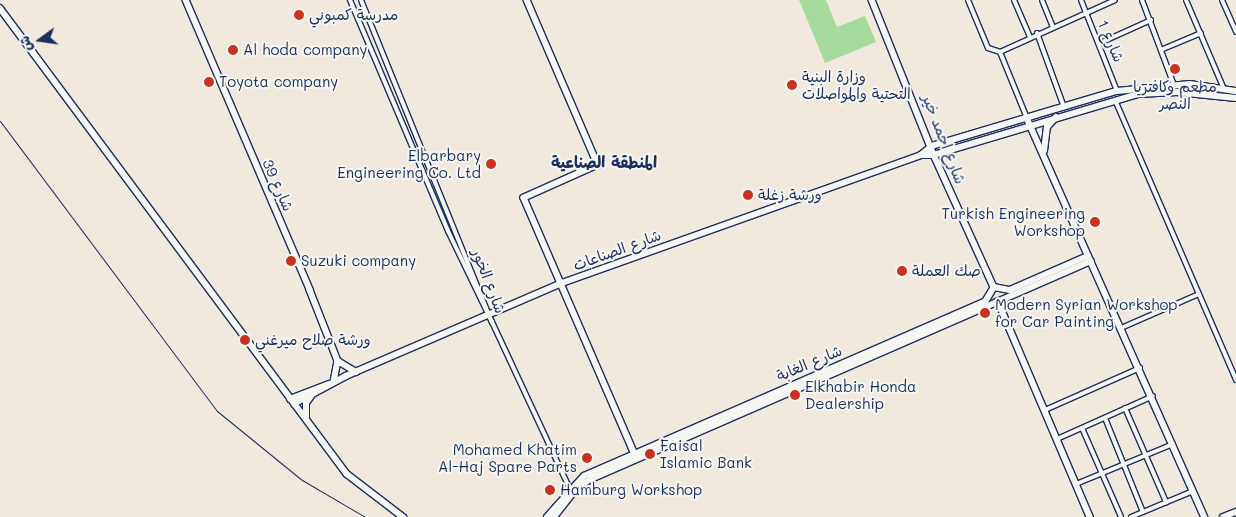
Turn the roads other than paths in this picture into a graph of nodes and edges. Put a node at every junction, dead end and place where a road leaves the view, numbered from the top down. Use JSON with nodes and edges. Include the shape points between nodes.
{"nodes":[{"id":1,"x":186,"y":0,"type":"edge"},
{"id":2,"x":350,"y":0,"type":"edge"},
{"id":3,"x":361,"y":0,"type":"edge"},
{"id":4,"x":527,"y":0,"type":"edge"},
{"id":5,"x":872,"y":0,"type":"edge"},
{"id":6,"x":968,"y":0,"type":"edge"},
{"id":7,"x":1014,"y":0,"type":"edge"},
{"id":8,"x":1042,"y":0,"type":"edge"},
{"id":9,"x":1081,"y":0,"type":"edge"},
{"id":10,"x":1115,"y":0,"type":"edge"},
{"id":11,"x":1142,"y":0,"type":"edge"},
{"id":12,"x":1186,"y":0,"type":"edge"},
{"id":13,"x":1222,"y":0,"type":"edge"},
{"id":14,"x":363,"y":6,"type":"junction"},
{"id":15,"x":0,"y":8,"type":"edge"},
{"id":16,"x":354,"y":10,"type":"junction"},
{"id":17,"x":1086,"y":13,"type":"junction"},
{"id":18,"x":1151,"y":20,"type":"junction"},
{"id":19,"x":1053,"y":27,"type":"junction"},
{"id":20,"x":1236,"y":32,"type":"edge"},
{"id":21,"x":1037,"y":33,"type":"junction"},
{"id":22,"x":1201,"y":33,"type":"junction"},
{"id":23,"x":1030,"y":36,"type":"junction"},
{"id":24,"x":1100,"y":44,"type":"junction"},
{"id":25,"x":1163,"y":49,"type":"junction"},
{"id":26,"x":1000,"y":52,"type":"junction"},
{"id":27,"x":1174,"y":85,"type":"junction"},
{"id":28,"x":1224,"y":89,"type":"junction"},
{"id":29,"x":1117,"y":91,"type":"junction"},
{"id":30,"x":1236,"y":91,"type":"edge"},
{"id":31,"x":1115,"y":98,"type":"junction"},
{"id":32,"x":1236,"y":98,"type":"edge"},
{"id":33,"x":1064,"y":107,"type":"junction"},
{"id":34,"x":1058,"y":116,"type":"junction"},
{"id":35,"x":1027,"y":118,"type":"junction"},
{"id":36,"x":1030,"y":124,"type":"junction"},
{"id":37,"x":932,"y":146,"type":"junction"},
{"id":38,"x":1044,"y":151,"type":"junction"},
{"id":39,"x":921,"y":155,"type":"junction"},
{"id":40,"x":934,"y":155,"type":"junction"},
{"id":41,"x":439,"y":187,"type":"junction"},
{"id":42,"x":430,"y":191,"type":"junction"},
{"id":43,"x":1090,"y":258,"type":"junction"},
{"id":44,"x":1076,"y":267,"type":"junction"},
{"id":45,"x":1096,"y":273,"type":"junction"},
{"id":46,"x":1039,"y":281,"type":"junction"},
{"id":47,"x":562,"y":283,"type":"junction"},
{"id":48,"x":994,"y":287,"type":"junction"},
{"id":49,"x":1199,"y":294,"type":"junction"},
{"id":50,"x":998,"y":301,"type":"junction"},
{"id":51,"x":492,"y":313,"type":"junction"},
{"id":52,"x":485,"y":315,"type":"junction"},
{"id":53,"x":492,"y":322,"type":"junction"},
{"id":54,"x":1121,"y":328,"type":"junction"},
{"id":55,"x":338,"y":361,"type":"junction"},
{"id":56,"x":1140,"y":368,"type":"junction"},
{"id":57,"x":356,"y":372,"type":"junction"},
{"id":58,"x":1236,"y":380,"type":"edge"},
{"id":59,"x":331,"y":383,"type":"junction"},
{"id":60,"x":315,"y":393,"type":"junction"},
{"id":61,"x":1153,"y":396,"type":"junction"},
{"id":62,"x":292,"y":401,"type":"junction"},
{"id":63,"x":1125,"y":408,"type":"junction"},
{"id":64,"x":1045,"y":410,"type":"junction"},
{"id":65,"x":1104,"y":418,"type":"junction"},
{"id":66,"x":306,"y":420,"type":"junction"},
{"id":67,"x":1082,"y":428,"type":"junction"},
{"id":68,"x":1057,"y":439,"type":"junction"},
{"id":69,"x":1174,"y":444,"type":"junction"},
{"id":70,"x":634,"y":452,"type":"junction"},
{"id":71,"x":1147,"y":455,"type":"junction"},
{"id":72,"x":1124,"y":464,"type":"junction"},
{"id":73,"x":1102,"y":473,"type":"junction"},
{"id":74,"x":1076,"y":484,"type":"junction"},
{"id":75,"x":569,"y":487,"type":"junction"},
{"id":76,"x":1193,"y":491,"type":"junction"},
{"id":77,"x":1166,"y":502,"type":"junction"},
{"id":78,"x":1144,"y":512,"type":"junction"},
{"id":79,"x":1236,"y":512,"type":"edge"},
{"id":80,"x":403,"y":517,"type":"edge"},
{"id":81,"x":547,"y":517,"type":"edge"},
{"id":82,"x":554,"y":517,"type":"edge"},
{"id":83,"x":1090,"y":517,"type":"edge"},
{"id":84,"x":1121,"y":517,"type":"edge"},
{"id":85,"x":1131,"y":517,"type":"edge"},
{"id":86,"x":1204,"y":517,"type":"edge"},
{"id":87,"x":1223,"y":517,"type":"edge"}],
"edges":[{"from":1,"to":55,"type":"street","name":"شارع 39"},
{"from":2,"to":16,"type":"street"},
{"from":3,"to":14,"type":"street"},
{"from":4,"to":47,"type":"street","via":[[598,165],[524,198]]},
{"from":5,"to":37,"type":"street","name":"شارع احمد خير"},
{"from":6,"to":26,"type":"street","via":[[988,48]]},
{"from":7,"to":23,"type":"street"},
{"from":8,"to":19,"type":"street"},
{"from":9,"to":17,"type":"street","name":"شارع 1"},
{"from":10,"to":17,"type":"street"},
{"from":11,"to":18,"type":"street"},
{"from":12,"to":22,"type":"street"},
{"from":13,"to":20,"type":"street"},
{"from":14,"to":16,"type":"street"},
{"from":14,"to":41,"type":"street","name":"شارع الخور"},
{"from":15,"to":62,"type":"street"},
{"from":16,"to":42,"type":"street"},
{"from":17,"to":19,"type":"street"},
{"from":17,"to":24,"type":"street","name":"شارع 1"},
{"from":18,"to":24,"type":"street"},
{"from":18,"to":25,"type":"street"},
{"from":19,"to":21,"type":"street"},
{"from":21,"to":23,"type":"street"},
{"from":21,"to":33,"type":"street"},
{"from":22,"to":25,"type":"street"},
{"from":22,"to":28,"type":"street"},
{"from":23,"to":26,"type":"street"},
{"from":24,"to":29,"type":"street","name":"شارع 1"},
{"from":25,"to":27,"type":"street"},
{"from":26,"to":35,"type":"street"},
{"from":27,"to":28,"type":"street"},
{"from":27,"to":29,"type":"street"},
{"from":28,"to":30,"type":"street"},
{"from":29,"to":33,"type":"street"},
{"from":31,"to":32,"type":"street","via":[[1177,92]]},
{"from":31,"to":34,"type":"street"},
{"from":31,"to":49,"type":"street"},
{"from":33,"to":35,"type":"street"},
{"from":34,"to":36,"type":"street"},
{"from":34,"to":38,"type":"street","via":[[1047,127]]},
{"from":35,"to":36,"type":"street"},
{"from":35,"to":37,"type":"street"},
{"from":36,"to":38,"type":"street"},
{"from":36,"to":40,"type":"street"},
{"from":37,"to":39,"type":"street"},
{"from":37,"to":40,"type":"street","name":"شارع احمد خير"},
{"from":38,"to":43,"type":"street"},
{"from":39,"to":40,"type":"street"},
{"from":39,"to":47,"type":"street","name":"شارع الصناعات"},
{"from":40,"to":48,"type":"street","name":"شارع احمد خير"},
{"from":41,"to":42,"type":"street"},
{"from":41,"to":51,"type":"street","name":"شارع الخور"},
{"from":42,"to":52,"type":"street"},
{"from":43,"to":44,"type":"street","name":"شارع الغابة"},
{"from":43,"to":45,"type":"street"},
{"from":43,"to":46,"type":"street","name":"شارع الغابة"},
{"from":44,"to":45,"type":"street"},
{"from":44,"to":46,"type":"street","name":"شارع الغابة"},
{"from":45,"to":54,"type":"street"},
{"from":46,"to":48,"type":"street","name":"شارع الغابة","via":[[1006,291]]},
{"from":46,"to":50,"type":"street","name":"شارع الغابة"},
{"from":47,"to":51,"type":"street","name":"شارع الصناعات"},
{"from":47,"to":70,"type":"street"},
{"from":48,"to":70,"type":"street","name":"شارع الغابة","via":[[985,302]]},
{"from":49,"to":54,"type":"street"},
{"from":49,"to":58,"type":"street"},
{"from":50,"to":64,"type":"street"},
{"from":50,"to":82,"type":"street","name":"شارع الغابة","via":[[591,479],[577,488]]},
{"from":51,"to":52,"type":"street","name":"شارع الصناعات"},
{"from":51,"to":53,"type":"street","name":"شارع الخور"},
{"from":52,"to":53,"type":"street"},
{"from":52,"to":57,"type":"street","name":"شارع الصناعات"},
{"from":53,"to":75,"type":"street","name":"شارع الخور"},
{"from":54,"to":56,"type":"street"},
{"from":55,"to":57,"type":"street"},
{"from":55,"to":59,"type":"street"},
{"from":56,"to":61,"type":"street"},
{"from":56,"to":64,"type":"street"},
{"from":57,"to":59,"type":"street","name":"شارع الصناعات"},
{"from":59,"to":60,"type":"street"},
{"from":59,"to":62,"type":"street"},
{"from":60,"to":62,"type":"street"},
{"from":60,"to":66,"type":"street","via":[[306,403]]},
{"from":61,"to":63,"type":"street"},
{"from":61,"to":69,"type":"street"},
{"from":62,"to":66,"type":"street"},
{"from":63,"to":65,"type":"street"},
{"from":63,"to":71,"type":"street"},
{"from":64,"to":68,"type":"street"},
{"from":65,"to":67,"type":"street"},
{"from":65,"to":72,"type":"street"},
{"from":66,"to":80,"type":"street","via":[[347,474]]},
{"from":67,"to":68,"type":"street"},
{"from":67,"to":73,"type":"street"},
{"from":68,"to":74,"type":"street"},
{"from":69,"to":71,"type":"street"},
{"from":69,"to":76,"type":"street"},
{"from":70,"to":75,"type":"street","name":"شارع الغابة"},
{"from":71,"to":72,"type":"street"},
{"from":71,"to":77,"type":"street"},
{"from":72,"to":73,"type":"street"},
{"from":72,"to":78,"type":"street"},
{"from":73,"to":74,"type":"street"},
{"from":73,"to":84,"type":"street"},
{"from":74,"to":83,"type":"street"},
{"from":75,"to":81,"type":"street","name":"شارع الغابة"},
{"from":76,"to":77,"type":"street"},
{"from":76,"to":86,"type":"street"},
{"from":77,"to":78,"type":"street"},
{"from":78,"to":85,"type":"street"},
{"from":79,"to":87,"type":"street"}]}
